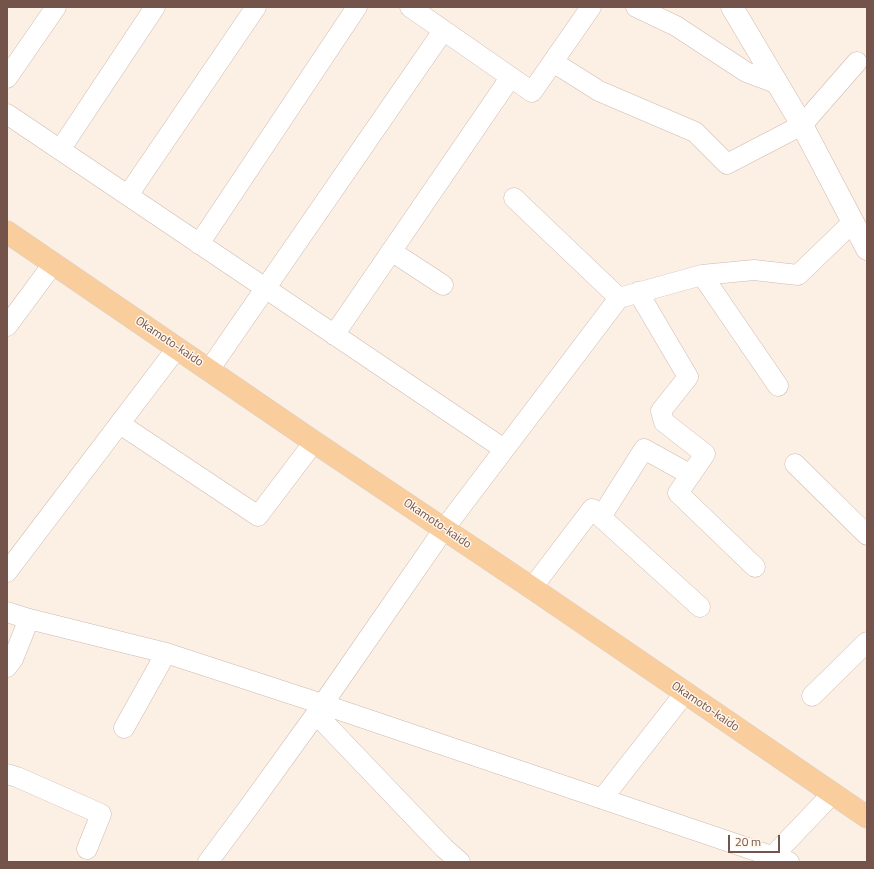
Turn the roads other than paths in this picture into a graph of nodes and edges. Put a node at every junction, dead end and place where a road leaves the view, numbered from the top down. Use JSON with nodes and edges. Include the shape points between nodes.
{"nodes":[{"id":1,"x":56,"y":7,"type":"edge"},
{"id":2,"x":155,"y":7,"type":"edge"},
{"id":3,"x":256,"y":7,"type":"edge"},
{"id":4,"x":357,"y":7,"type":"edge"},
{"id":5,"x":410,"y":7,"type":"edge"},
{"id":6,"x":591,"y":7,"type":"edge"},
{"id":7,"x":636,"y":7,"type":"edge"},
{"id":8,"x":732,"y":7,"type":"edge"},
{"id":9,"x":443,"y":31,"type":"junction"},
{"id":10,"x":553,"y":62,"type":"junction"},
{"id":11,"x":857,"y":62,"type":"dead end"},
{"id":12,"x":7,"y":78,"type":"edge"},
{"id":13,"x":510,"y":78,"type":"junction"},
{"id":14,"x":778,"y":84,"type":"junction"},
{"id":15,"x":7,"y":114,"type":"edge"},
{"id":16,"x":802,"y":125,"type":"junction"},
{"id":17,"x":60,"y":150,"type":"junction"},
{"id":18,"x":128,"y":196,"type":"junction"},
{"id":19,"x":514,"y":198,"type":"dead end"},
{"id":20,"x":860,"y":216,"type":"edge"},
{"id":21,"x":7,"y":232,"type":"edge"},
{"id":22,"x":199,"y":244,"type":"junction"},
{"id":23,"x":867,"y":249,"type":"edge"},
{"id":24,"x":391,"y":251,"type":"junction"},
{"id":25,"x":53,"y":264,"type":"junction"},
{"id":26,"x":702,"y":275,"type":"junction"},
{"id":27,"x":443,"y":285,"type":"dead end"},
{"id":28,"x":266,"y":288,"type":"junction"},
{"id":29,"x":638,"y":292,"type":"junction"},
{"id":30,"x":619,"y":298,"type":"junction"},
{"id":31,"x":7,"y":326,"type":"edge"},
{"id":32,"x":334,"y":335,"type":"junction"},
{"id":33,"x":177,"y":348,"type":"junction"},
{"id":34,"x":209,"y":370,"type":"junction"},
{"id":35,"x":778,"y":386,"type":"dead end"},
{"id":36,"x":120,"y":424,"type":"junction"},
{"id":37,"x":314,"y":442,"type":"junction"},
{"id":38,"x":504,"y":449,"type":"junction"},
{"id":39,"x":795,"y":464,"type":"dead end"},
{"id":40,"x":691,"y":475,"type":"junction"},
{"id":41,"x":601,"y":517,"type":"junction"},
{"id":42,"x":444,"y":528,"type":"junction"},
{"id":43,"x":867,"y":536,"type":"edge"},
{"id":44,"x":755,"y":567,"type":"dead end"},
{"id":45,"x":7,"y":572,"type":"edge"},
{"id":46,"x":532,"y":588,"type":"junction"},
{"id":47,"x":700,"y":607,"type":"dead end"},
{"id":48,"x":7,"y":612,"type":"edge"},
{"id":49,"x":29,"y":619,"type":"junction"},
{"id":50,"x":867,"y":642,"type":"edge"},
{"id":51,"x":166,"y":653,"type":"junction"},
{"id":52,"x":7,"y":667,"type":"edge"},
{"id":53,"x":685,"y":693,"type":"junction"},
{"id":54,"x":812,"y":696,"type":"dead end"},
{"id":55,"x":319,"y":709,"type":"junction"},
{"id":56,"x":124,"y":728,"type":"dead end"},
{"id":57,"x":7,"y":774,"type":"edge"},
{"id":58,"x":832,"y":794,"type":"junction"},
{"id":59,"x":602,"y":799,"type":"junction"},
{"id":60,"x":867,"y":817,"type":"edge"},
{"id":61,"x":87,"y":849,"type":"dead end"},
{"id":62,"x":781,"y":860,"type":"edge"},
{"id":63,"x":208,"y":862,"type":"edge"},
{"id":64,"x":460,"y":862,"type":"edge"}],
"edges":[{"from":1,"to":12,"type":"street"},
{"from":2,"to":17,"type":"street"},
{"from":3,"to":18,"type":"street"},
{"from":4,"to":22,"type":"street"},
{"from":5,"to":9,"type":"street"},
{"from":6,"to":10,"type":"street"},
{"from":7,"to":14,"type":"street","via":[[676,26],[746,72]]},
{"from":8,"to":14,"type":"street"},
{"from":9,"to":13,"type":"street"},
{"from":9,"to":28,"type":"street"},
{"from":10,"to":13,"type":"street","via":[[532,92]]},
{"from":10,"to":16,"type":"street","via":[[599,91],[695,132],[727,164]]},
{"from":11,"to":16,"type":"street"},
{"from":13,"to":24,"type":"street"},
{"from":14,"to":16,"type":"street"},
{"from":15,"to":17,"type":"street"},
{"from":16,"to":20,"type":"street"},
{"from":17,"to":18,"type":"street"},
{"from":18,"to":22,"type":"street"},
{"from":19,"to":30,"type":"street"},
{"from":20,"to":23,"type":"street"},
{"from":20,"to":26,"type":"street","via":[[798,275],[754,270]]},
{"from":21,"to":25,"type":"main road","name":"Okamoto-kaido"},
{"from":22,"to":28,"type":"street"},
{"from":24,"to":27,"type":"street"},
{"from":24,"to":32,"type":"street"},
{"from":25,"to":31,"type":"street"},
{"from":25,"to":33,"type":"main road","name":"Okamoto-kaido"},
{"from":26,"to":29,"type":"street"},
{"from":26,"to":35,"type":"street"},
{"from":28,"to":32,"type":"street"},
{"from":28,"to":34,"type":"street"},
{"from":29,"to":30,"type":"street"},
{"from":29,"to":40,"type":"street","via":[[688,376],[661,411],[664,422],[705,454]]},
{"from":30,"to":38,"type":"street"},
{"from":32,"to":38,"type":"street"},
{"from":33,"to":34,"type":"main road","name":"Okamoto-kaido"},
{"from":33,"to":36,"type":"street"},
{"from":34,"to":37,"type":"main road","name":"Okamoto-kaido"},
{"from":36,"to":37,"type":"street","via":[[258,516]]},
{"from":36,"to":45,"type":"street"},
{"from":37,"to":42,"type":"main road","name":"Okamoto-kaido"},
{"from":38,"to":42,"type":"street"},
{"from":39,"to":43,"type":"street"},
{"from":40,"to":41,"type":"street","via":[[644,449]]},
{"from":40,"to":44,"type":"street","via":[[678,493]]},
{"from":41,"to":46,"type":"street","via":[[592,509]]},
{"from":41,"to":47,"type":"street"},
{"from":42,"to":46,"type":"main road","name":"Okamoto-kaido"},
{"from":42,"to":55,"type":"street"},
{"from":46,"to":53,"type":"main road","name":"Okamoto-kaido"},
{"from":48,"to":49,"type":"street"},
{"from":49,"to":51,"type":"street"},
{"from":49,"to":52,"type":"street","via":[[13,659]]},
{"from":50,"to":54,"type":"street"},
{"from":51,"to":55,"type":"street"},
{"from":51,"to":56,"type":"street"},
{"from":53,"to":58,"type":"main road","name":"Okamoto-kaido"},
{"from":53,"to":59,"type":"street"},
{"from":55,"to":59,"type":"street"},
{"from":55,"to":63,"type":"street"},
{"from":55,"to":64,"type":"street","via":[[444,848]]},
{"from":57,"to":61,"type":"street","via":[[101,814]]},
{"from":58,"to":60,"type":"main road","name":"Okamoto-kaido"},
{"from":58,"to":62,"type":"street"},
{"from":59,"to":62,"type":"street"}]}
